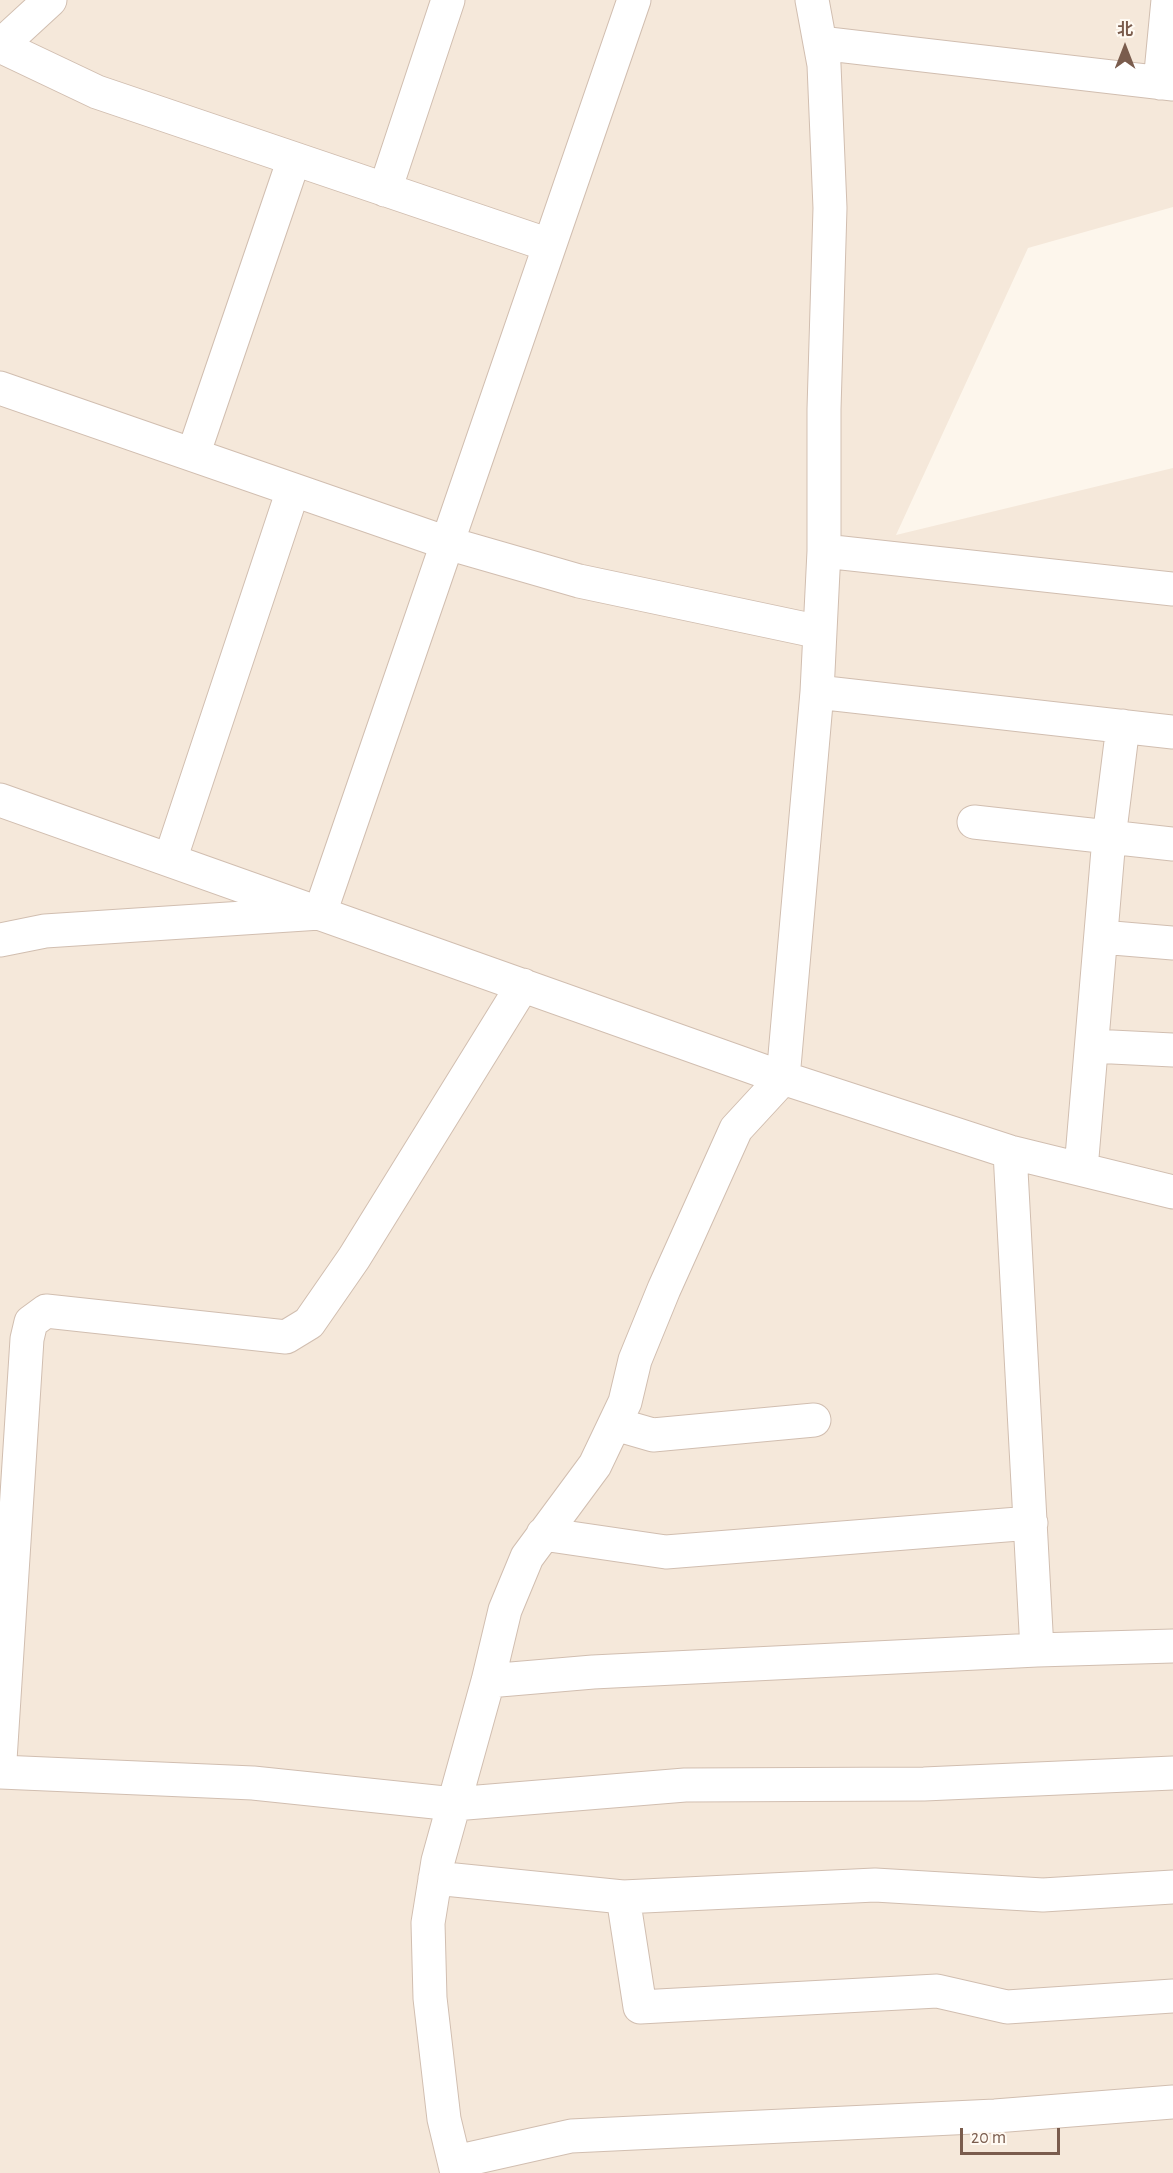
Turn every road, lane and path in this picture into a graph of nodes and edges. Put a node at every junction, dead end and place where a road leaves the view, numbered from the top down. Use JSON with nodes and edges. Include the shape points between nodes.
{"nodes":[{"id":1,"x":50,"y":0,"type":"edge"},
{"id":2,"x":448,"y":0,"type":"edge"},
{"id":3,"x":634,"y":0,"type":"edge"},
{"id":4,"x":812,"y":0,"type":"edge"},
{"id":5,"x":1168,"y":0,"type":"edge"},
{"id":6,"x":820,"y":43,"type":"junction"},
{"id":7,"x":0,"y":46,"type":"edge"},
{"id":8,"x":1166,"y":84,"type":"edge"},
{"id":9,"x":294,"y":159,"type":"junction"},
{"id":10,"x":385,"y":189,"type":"junction"},
{"id":11,"x":549,"y":245,"type":"junction"},
{"id":12,"x":0,"y":388,"type":"edge"},
{"id":13,"x":193,"y":455,"type":"junction"},
{"id":14,"x":294,"y":490,"type":"junction"},
{"id":15,"x":447,"y":543,"type":"junction"},
{"id":16,"x":824,"y":551,"type":"junction"},
{"id":17,"x":1173,"y":589,"type":"edge"},
{"id":18,"x":820,"y":632,"type":"junction"},
{"id":19,"x":817,"y":692,"type":"junction"},
{"id":20,"x":1124,"y":726,"type":"junction"},
{"id":21,"x":1173,"y":732,"type":"edge"},
{"id":22,"x":0,"y":800,"type":"edge"},
{"id":23,"x":975,"y":822,"type":"dead end"},
{"id":24,"x":1109,"y":838,"type":"junction"},
{"id":25,"x":1173,"y":844,"type":"edge"},
{"id":26,"x":170,"y":860,"type":"junction"},
{"id":27,"x":320,"y":913,"type":"junction"},
{"id":28,"x":1101,"y":937,"type":"junction"},
{"id":29,"x":0,"y":940,"type":"edge"},
{"id":30,"x":1173,"y":943,"type":"edge"},
{"id":31,"x":523,"y":986,"type":"junction"},
{"id":32,"x":1092,"y":1046,"type":"junction"},
{"id":33,"x":1173,"y":1050,"type":"edge"},
{"id":34,"x":783,"y":1078,"type":"junction"},
{"id":35,"x":1010,"y":1152,"type":"junction"},
{"id":36,"x":1082,"y":1169,"type":"junction"},
{"id":37,"x":1173,"y":1192,"type":"edge"},
{"id":38,"x":814,"y":1420,"type":"dead end"},
{"id":39,"x":615,"y":1424,"type":"junction"},
{"id":40,"x":1030,"y":1523,"type":"junction"},
{"id":41,"x":543,"y":1534,"type":"junction"},
{"id":42,"x":1173,"y":1646,"type":"edge"},
{"id":43,"x":1037,"y":1650,"type":"junction"},
{"id":44,"x":488,"y":1681,"type":"junction"},
{"id":45,"x":0,"y":1760,"type":"edge"},
{"id":46,"x":0,"y":1772,"type":"edge"},
{"id":47,"x":1173,"y":1773,"type":"edge"},
{"id":48,"x":454,"y":1804,"type":"junction"},
{"id":49,"x":435,"y":1878,"type":"junction"},
{"id":50,"x":1173,"y":1887,"type":"edge"},
{"id":51,"x":623,"y":1897,"type":"junction"},
{"id":52,"x":1173,"y":1996,"type":"edge"},
{"id":53,"x":1173,"y":2102,"type":"edge"},
{"id":54,"x":456,"y":2167,"type":"edge"}],
"edges":[{"from":1,"to":7,"type":"street"},
{"from":2,"to":10,"type":"street"},
{"from":3,"to":11,"type":"street"},
{"from":4,"to":6,"type":"street"},
{"from":5,"to":8,"type":"street"},
{"from":6,"to":8,"type":"street"},
{"from":6,"to":16,"type":"street","via":[[830,208]]},
{"from":7,"to":9,"type":"street","via":[[97,92]]},
{"from":9,"to":10,"type":"street"},
{"from":9,"to":13,"type":"street"},
{"from":10,"to":11,"type":"street"},
{"from":11,"to":15,"type":"street"},
{"from":12,"to":13,"type":"street"},
{"from":13,"to":14,"type":"street"},
{"from":14,"to":15,"type":"street"},
{"from":14,"to":26,"type":"street"},
{"from":15,"to":18,"type":"street","via":[[579,581]]},
{"from":15,"to":27,"type":"street"},
{"from":16,"to":17,"type":"street"},
{"from":16,"to":18,"type":"street"},
{"from":18,"to":19,"type":"street"},
{"from":19,"to":20,"type":"street"},
{"from":19,"to":34,"type":"street"},
{"from":20,"to":21,"type":"street"},
{"from":20,"to":24,"type":"street"},
{"from":22,"to":26,"type":"street"},
{"from":23,"to":24,"type":"street"},
{"from":24,"to":25,"type":"street"},
{"from":24,"to":28,"type":"street"},
{"from":26,"to":27,"type":"street"},
{"from":27,"to":29,"type":"street","via":[[45,931]]},
{"from":27,"to":31,"type":"street"},
{"from":28,"to":30,"type":"street"},
{"from":28,"to":32,"type":"street"},
{"from":31,"to":34,"type":"street"},
{"from":31,"to":45,"type":"street","via":[[354,1258],[309,1323],[286,1336],[46,1311],[30,1322]]},
{"from":32,"to":33,"type":"street"},
{"from":32,"to":36,"type":"street"},
{"from":34,"to":35,"type":"street"},
{"from":34,"to":39,"type":"street","via":[[736,1129],[660,1299]]},
{"from":35,"to":36,"type":"street"},
{"from":35,"to":40,"type":"street"},
{"from":36,"to":37,"type":"street"},
{"from":38,"to":39,"type":"street","via":[[653,1436]]},
{"from":39,"to":41,"type":"street","via":[[595,1465]]},
{"from":40,"to":41,"type":"street","via":[[666,1552]]},
{"from":40,"to":43,"type":"street"},
{"from":41,"to":44,"type":"street","via":[[526,1557],[505,1610]]},
{"from":42,"to":43,"type":"street"},
{"from":43,"to":44,"type":"street","via":[[593,1672]]},
{"from":44,"to":48,"type":"street"},
{"from":46,"to":48,"type":"street","via":[[253,1783]]},
{"from":47,"to":48,"type":"street","via":[[924,1784],[685,1785]]},
{"from":48,"to":49,"type":"street"},
{"from":49,"to":51,"type":"street"},
{"from":49,"to":54,"type":"street","via":[[428,1923],[430,1998],[444,2119]]},
{"from":50,"to":51,"type":"street","via":[[1043,1895],[874,1885]]},
{"from":51,"to":52,"type":"street","via":[[640,2007],[937,1991],[1007,2007]]},
{"from":53,"to":54,"type":"street","via":[[995,2116],[571,2136]]}]}
